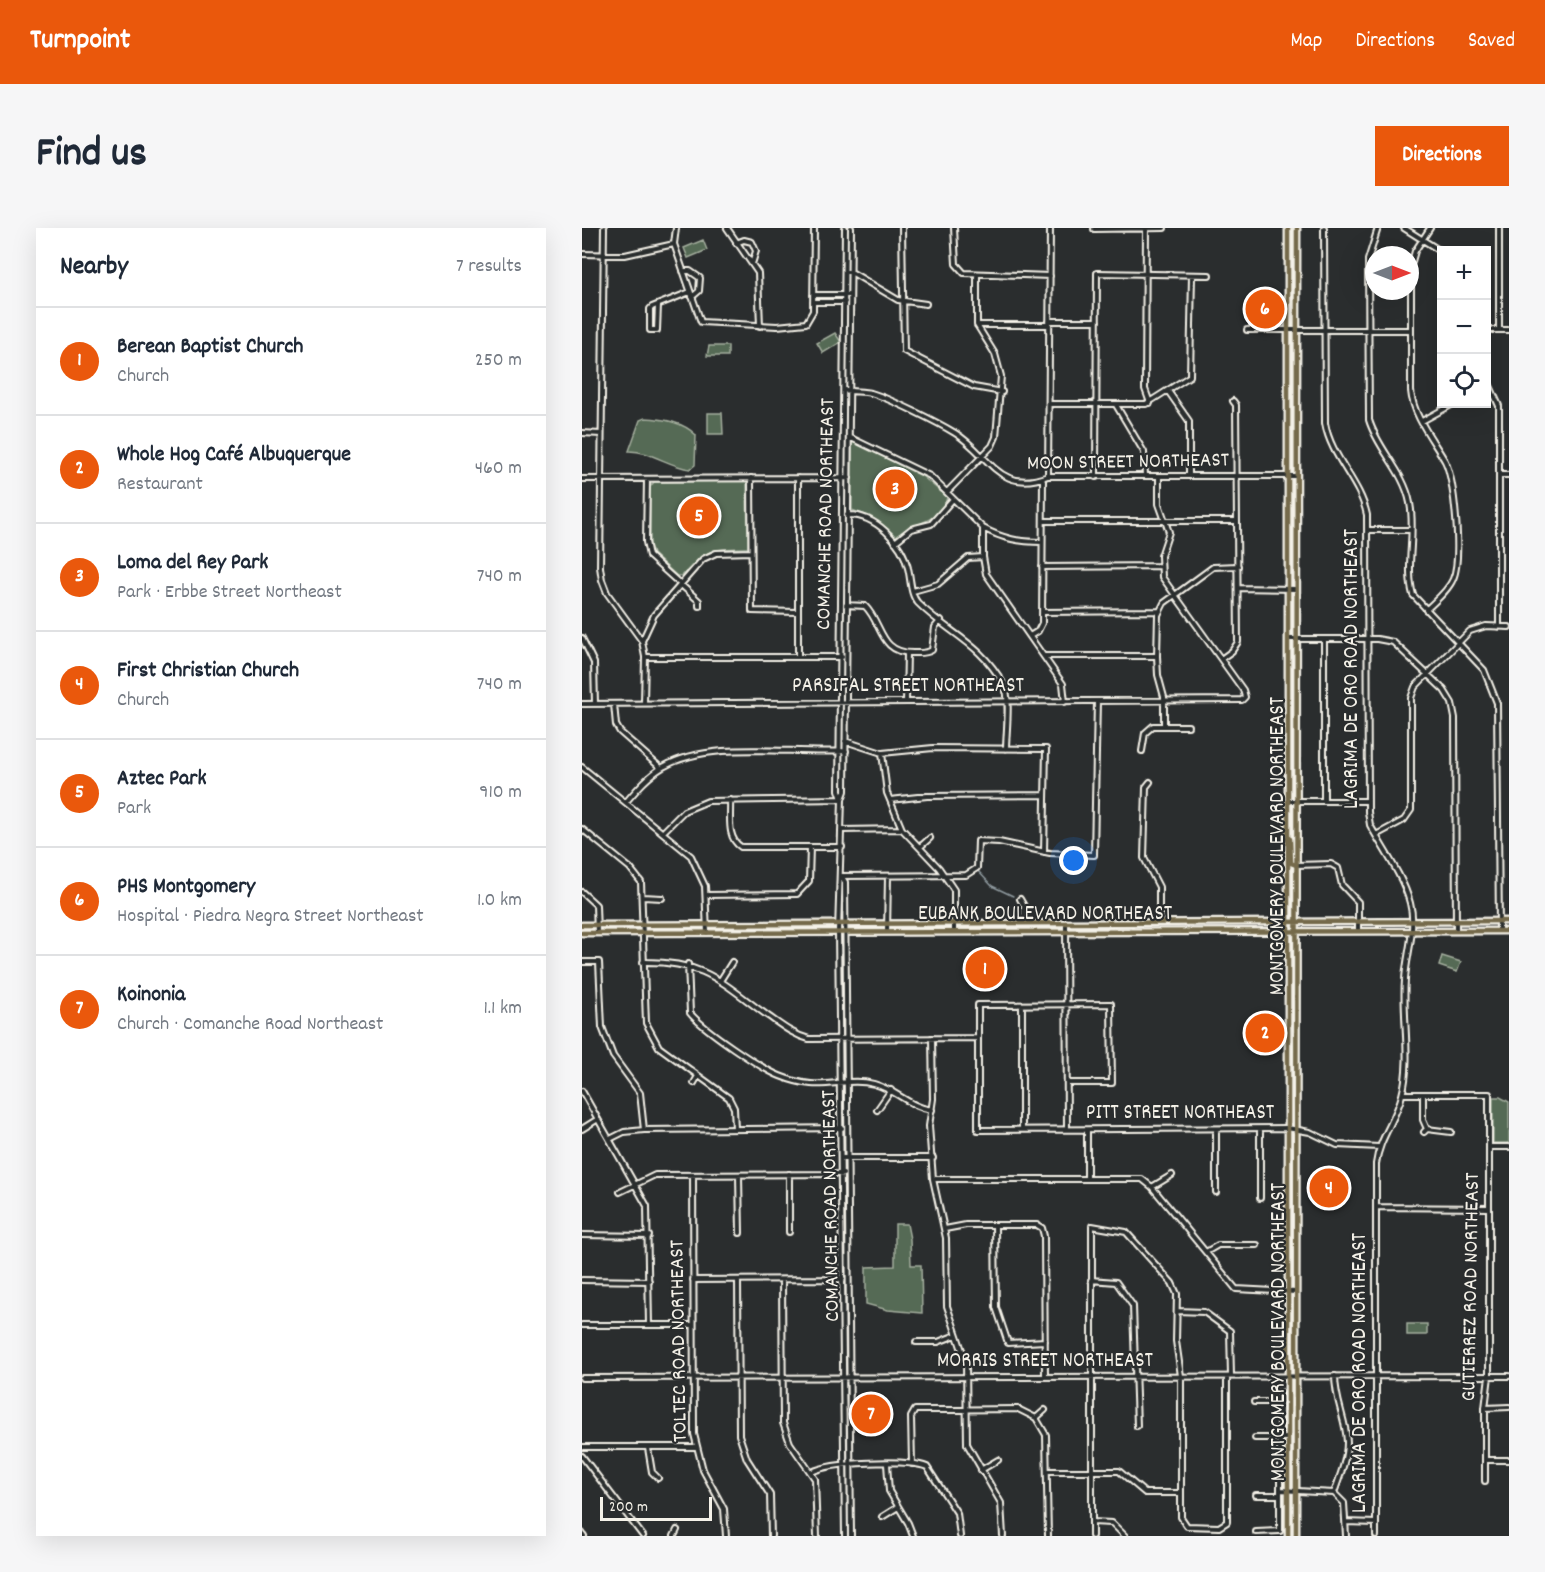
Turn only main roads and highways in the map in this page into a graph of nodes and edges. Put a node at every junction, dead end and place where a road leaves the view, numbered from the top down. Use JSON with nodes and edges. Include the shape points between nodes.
{"nodes":[{"id":1,"x":1288,"y":228,"type":"edge"},
{"id":2,"x":1297,"y":228,"type":"edge"},
{"id":3,"x":1287,"y":838,"type":"junction"},
{"id":4,"x":1296,"y":865,"type":"junction"},
{"id":5,"x":1287,"y":921,"type":"junction"},
{"id":6,"x":1295,"y":921,"type":"junction"},
{"id":7,"x":1509,"y":921,"type":"edge"},
{"id":8,"x":582,"y":925,"type":"edge"},
{"id":9,"x":1287,"y":930,"type":"junction"},
{"id":10,"x":1509,"y":931,"type":"edge"},
{"id":11,"x":1295,"y":932,"type":"junction"},
{"id":12,"x":582,"y":933,"type":"edge"},
{"id":13,"x":1288,"y":1536,"type":"edge"},
{"id":14,"x":1296,"y":1536,"type":"edge"}],
"edges":[{"from":1,"to":3,"type":"main road","name":"MONTGOMERY BOULEVARD NORTHEAST"},
{"from":2,"to":4,"type":"main road","name":"MONTGOMERY BOULEVARD NORTHEAST"},
{"from":3,"to":4,"type":"main road","via":[[1291,862]]},
{"from":3,"to":5,"type":"main road","name":"MONTGOMERY BOULEVARD NORTHEAST"},
{"from":4,"to":6,"type":"main road","name":"MONTGOMERY BOULEVARD NORTHEAST"},
{"from":5,"to":6,"type":"main road","name":"EUBANK BOULEVARD NORTHEAST"},
{"from":5,"to":8,"type":"main road","name":"EUBANK BOULEVARD NORTHEAST"},
{"from":5,"to":9,"type":"main road","name":"MONTGOMERY BOULEVARD NORTHEAST"},
{"from":6,"to":7,"type":"main road","name":"EUBANK BOULEVARD NORTHEAST"},
{"from":6,"to":11,"type":"main road","name":"MONTGOMERY BOULEVARD NORTHEAST"},
{"from":9,"to":11,"type":"main road","name":"EUBANK BOULEVARD NORTHEAST"},
{"from":9,"to":12,"type":"main road","name":"EUBANK BOULEVARD NORTHEAST"},
{"from":9,"to":13,"type":"main road","name":"MONTGOMERY BOULEVARD NORTHEAST"},
{"from":10,"to":11,"type":"main road","name":"EUBANK BOULEVARD NORTHEAST"},
{"from":11,"to":14,"type":"main road","name":"MONTGOMERY BOULEVARD NORTHEAST"}]}
